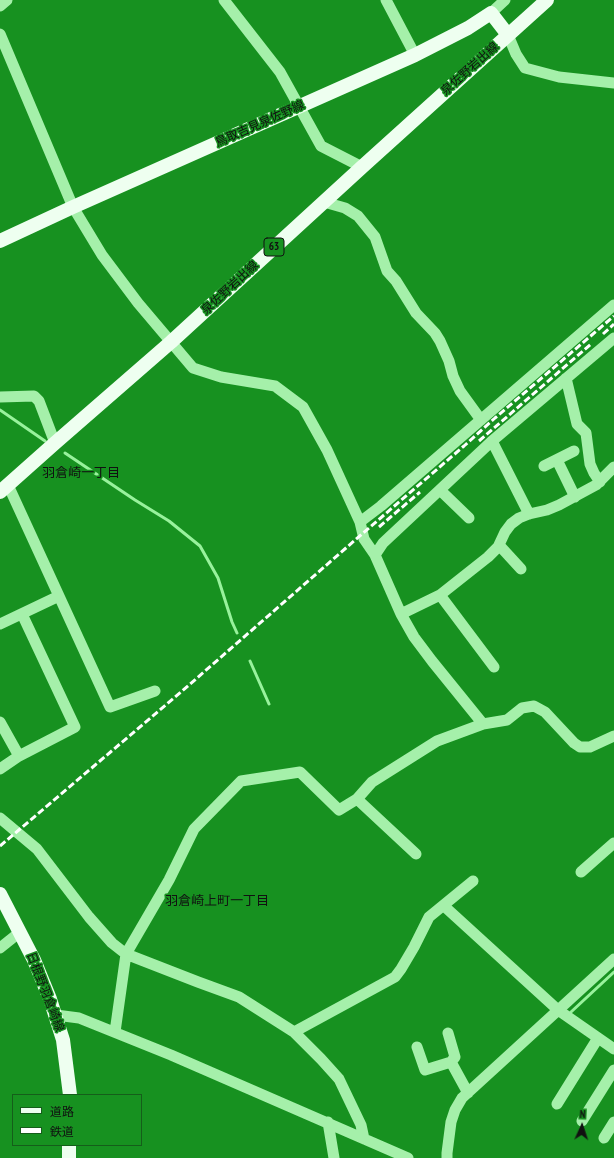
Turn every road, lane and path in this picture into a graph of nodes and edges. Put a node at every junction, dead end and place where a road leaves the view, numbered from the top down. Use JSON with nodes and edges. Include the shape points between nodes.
{"nodes":[{"id":1,"x":7,"y":0,"type":"edge"},
{"id":2,"x":224,"y":0,"type":"edge"},
{"id":3,"x":386,"y":0,"type":"edge"},
{"id":4,"x":505,"y":0,"type":"edge"},
{"id":5,"x":547,"y":0,"type":"edge"},
{"id":6,"x":0,"y":6,"type":"edge"},
{"id":7,"x":491,"y":13,"type":"junction"},
{"id":8,"x":0,"y":34,"type":"edge"},
{"id":9,"x":508,"y":35,"type":"junction"},
{"id":10,"x":415,"y":55,"type":"junction"},
{"id":11,"x":614,"y":83,"type":"edge"},
{"id":12,"x":298,"y":107,"type":"junction"},
{"id":13,"x":362,"y":167,"type":"junction"},
{"id":14,"x":324,"y":202,"type":"junction"},
{"id":15,"x":72,"y":207,"type":"junction"},
{"id":16,"x":0,"y":241,"type":"edge"},
{"id":17,"x":614,"y":305,"type":"edge"},
{"id":18,"x":614,"y":338,"type":"edge"},
{"id":19,"x":171,"y":342,"type":"junction"},
{"id":20,"x":566,"y":378,"type":"junction"},
{"id":21,"x":0,"y":397,"type":"edge"},
{"id":22,"x":481,"y":420,"type":"junction"},
{"id":23,"x":492,"y":441,"type":"junction"},
{"id":24,"x":55,"y":443,"type":"junction"},
{"id":25,"x":574,"y":451,"type":"dead end"},
{"id":26,"x":557,"y":460,"type":"junction"},
{"id":27,"x":544,"y":466,"type":"dead end"},
{"id":28,"x":614,"y":467,"type":"edge"},
{"id":29,"x":606,"y":479,"type":"edge"},
{"id":30,"x":4,"y":489,"type":"edge"},
{"id":31,"x":440,"y":490,"type":"junction"},
{"id":32,"x":574,"y":497,"type":"junction"},
{"id":33,"x":529,"y":514,"type":"junction"},
{"id":34,"x":469,"y":518,"type":"dead end"},
{"id":35,"x":360,"y":522,"type":"junction"},
{"id":36,"x":499,"y":545,"type":"junction"},
{"id":37,"x":375,"y":555,"type":"junction"},
{"id":38,"x":521,"y":569,"type":"dead end"},
{"id":39,"x":440,"y":595,"type":"junction"},
{"id":40,"x":59,"y":596,"type":"junction"},
{"id":41,"x":22,"y":614,"type":"junction"},
{"id":42,"x":401,"y":614,"type":"junction"},
{"id":43,"x":0,"y":624,"type":"edge"},
{"id":44,"x":494,"y":667,"type":"dead end"},
{"id":45,"x":156,"y":691,"type":"dead end"},
{"id":46,"x":0,"y":722,"type":"edge"},
{"id":47,"x":483,"y":724,"type":"junction"},
{"id":48,"x":614,"y":736,"type":"edge"},
{"id":49,"x":19,"y":756,"type":"junction"},
{"id":50,"x":0,"y":769,"type":"edge"},
{"id":51,"x":357,"y":799,"type":"junction"},
{"id":52,"x":0,"y":818,"type":"edge"},
{"id":53,"x":614,"y":843,"type":"edge"},
{"id":54,"x":416,"y":854,"type":"dead end"},
{"id":55,"x":581,"y":872,"type":"dead end"},
{"id":56,"x":473,"y":881,"type":"dead end"},
{"id":57,"x":0,"y":894,"type":"edge"},
{"id":58,"x":444,"y":906,"type":"junction"},
{"id":59,"x":20,"y":932,"type":"junction"},
{"id":60,"x":0,"y":948,"type":"edge"},
{"id":61,"x":126,"y":954,"type":"junction"},
{"id":62,"x":614,"y":958,"type":"edge"},
{"id":63,"x":558,"y":1010,"type":"junction"},
{"id":64,"x":56,"y":1015,"type":"junction"},
{"id":65,"x":115,"y":1032,"type":"junction"},
{"id":66,"x":294,"y":1032,"type":"junction"},
{"id":67,"x":448,"y":1033,"type":"dead end"},
{"id":68,"x":598,"y":1038,"type":"junction"},
{"id":69,"x":417,"y":1047,"type":"dead end"},
{"id":70,"x":614,"y":1049,"type":"edge"},
{"id":71,"x":451,"y":1062,"type":"junction"},
{"id":72,"x":614,"y":1070,"type":"edge"},
{"id":73,"x":468,"y":1093,"type":"junction"},
{"id":74,"x":70,"y":1094,"type":"edge"},
{"id":75,"x":557,"y":1104,"type":"dead end"},
{"id":76,"x":582,"y":1121,"type":"dead end"},
{"id":77,"x":328,"y":1122,"type":"junction"},
{"id":78,"x":614,"y":1122,"type":"edge"},
{"id":79,"x":604,"y":1138,"type":"dead end"},
{"id":80,"x":364,"y":1139,"type":"junction"},
{"id":81,"x":69,"y":1146,"type":"edge"},
{"id":82,"x":388,"y":1153,"type":"edge"},
{"id":83,"x":69,"y":1158,"type":"edge"},
{"id":84,"x":334,"y":1158,"type":"edge"},
{"id":85,"x":408,"y":1158,"type":"edge"},
{"id":86,"x":447,"y":1158,"type":"edge"}],
"edges":[{"from":1,"to":6,"type":"street"},
{"from":2,"to":12,"type":"street","via":[[280,72]]},
{"from":3,"to":10,"type":"street"},
{"from":4,"to":7,"type":"street"},
{"from":5,"to":9,"type":"main road","name":"泉佐野岩出線","number":"63"},
{"from":7,"to":9,"type":"main road"},
{"from":7,"to":10,"type":"main road","name":"鳥取吉見泉佐野線","via":[[468,28]]},
{"from":8,"to":15,"type":"street"},
{"from":9,"to":11,"type":"street","via":[[525,68],[558,77]]},
{"from":9,"to":13,"type":"main road","name":"泉佐野岩出線","number":"63"},
{"from":10,"to":12,"type":"main road","name":"鳥取吉見泉佐野線"},
{"from":12,"to":13,"type":"street","via":[[321,146]]},
{"from":12,"to":15,"type":"main road","name":"鳥取吉見泉佐野線"},
{"from":13,"to":14,"type":"main road","name":"泉佐野岩出線","number":"63"},
{"from":14,"to":19,"type":"main road","name":"泉佐野岩出線","number":"63"},
{"from":14,"to":22,"type":"street","via":[[345,208],[358,216],[375,237],[387,271],[416,313],[435,333],[460,391]]},
{"from":15,"to":16,"type":"main road","name":"鳥取吉見泉佐野線"},
{"from":15,"to":19,"type":"street","via":[[102,255]]},
{"from":17,"to":22,"type":"street"},
{"from":18,"to":20,"type":"street"},
{"from":19,"to":24,"type":"main road","name":"泉佐野岩出線","number":"63"},
{"from":19,"to":35,"type":"street","via":[[193,368],[221,377],[275,386],[303,407],[327,450]]},
{"from":20,"to":23,"type":"street"},
{"from":20,"to":29,"type":"street","via":[[578,424],[586,432],[590,464],[594,473]]},
{"from":21,"to":24,"type":"street","via":[[34,396],[39,401]]},
{"from":22,"to":35,"type":"street"},
{"from":23,"to":31,"type":"street"},
{"from":23,"to":33,"type":"street"},
{"from":24,"to":30,"type":"main road","name":"泉佐野岩出線","number":"63"},
{"from":25,"to":26,"type":"street"},
{"from":26,"to":27,"type":"street"},
{"from":26,"to":32,"type":"street"},
{"from":28,"to":29,"type":"street"},
{"from":29,"to":32,"type":"street"},
{"from":30,"to":40,"type":"street"},
{"from":31,"to":34,"type":"street"},
{"from":31,"to":37,"type":"street","via":[[383,543]]},
{"from":32,"to":33,"type":"street","via":[[547,510]]},
{"from":33,"to":36,"type":"street","via":[[511,524]]},
{"from":35,"to":37,"type":"street","via":[[364,539]]},
{"from":36,"to":38,"type":"street"},
{"from":36,"to":39,"type":"street","via":[[488,557]]},
{"from":37,"to":42,"type":"street"},
{"from":39,"to":42,"type":"street"},
{"from":39,"to":44,"type":"street"},
{"from":40,"to":41,"type":"street"},
{"from":40,"to":45,"type":"street","via":[[110,707]]},
{"from":41,"to":43,"type":"street"},
{"from":41,"to":49,"type":"street","via":[[75,727]]},
{"from":42,"to":47,"type":"street","via":[[414,637]]},
{"from":46,"to":49,"type":"street"},
{"from":47,"to":48,"type":"street","via":[[507,720],[522,708],[534,706],[546,712],[580,747],[590,747]]},
{"from":47,"to":51,"type":"street","via":[[437,741],[372,782]]},
{"from":49,"to":50,"type":"street"},
{"from":51,"to":54,"type":"street"},
{"from":51,"to":61,"type":"street","via":[[339,810],[300,772],[241,781],[194,829]]},
{"from":52,"to":61,"type":"street","via":[[37,850],[89,917],[112,943]]},
{"from":53,"to":55,"type":"street"},
{"from":56,"to":58,"type":"street"},
{"from":57,"to":59,"type":"main road","name":"日根野羽倉崎線"},
{"from":58,"to":63,"type":"street"},
{"from":58,"to":66,"type":"street","via":[[429,917],[395,977]]},
{"from":59,"to":60,"type":"street"},
{"from":59,"to":64,"type":"main road","name":"日根野羽倉崎線"},
{"from":61,"to":65,"type":"street"},
{"from":61,"to":66,"type":"street","via":[[239,997]]},
{"from":62,"to":63,"type":"street"},
{"from":63,"to":68,"type":"street"},
{"from":63,"to":73,"type":"street"},
{"from":64,"to":65,"type":"street","via":[[78,1018]]},
{"from":64,"to":74,"type":"main road","name":"日根野羽倉崎線","via":[[63,1040]]},
{"from":65,"to":77,"type":"street"},
{"from":66,"to":80,"type":"street","via":[[339,1079],[361,1125]]},
{"from":67,"to":71,"type":"street","via":[[455,1057]]},
{"from":68,"to":70,"type":"street"},
{"from":68,"to":75,"type":"street"},
{"from":69,"to":71,"type":"street","via":[[425,1070]]},
{"from":71,"to":73,"type":"street"},
{"from":72,"to":76,"type":"street"},
{"from":73,"to":86,"type":"street","via":[[462,1098],[451,1122]]},
{"from":77,"to":80,"type":"street"},
{"from":77,"to":84,"type":"street"},
{"from":78,"to":79,"type":"street"},
{"from":80,"to":82,"type":"street"},
{"from":81,"to":83,"type":"main road"},
{"from":82,"to":85,"type":"street"}]}
